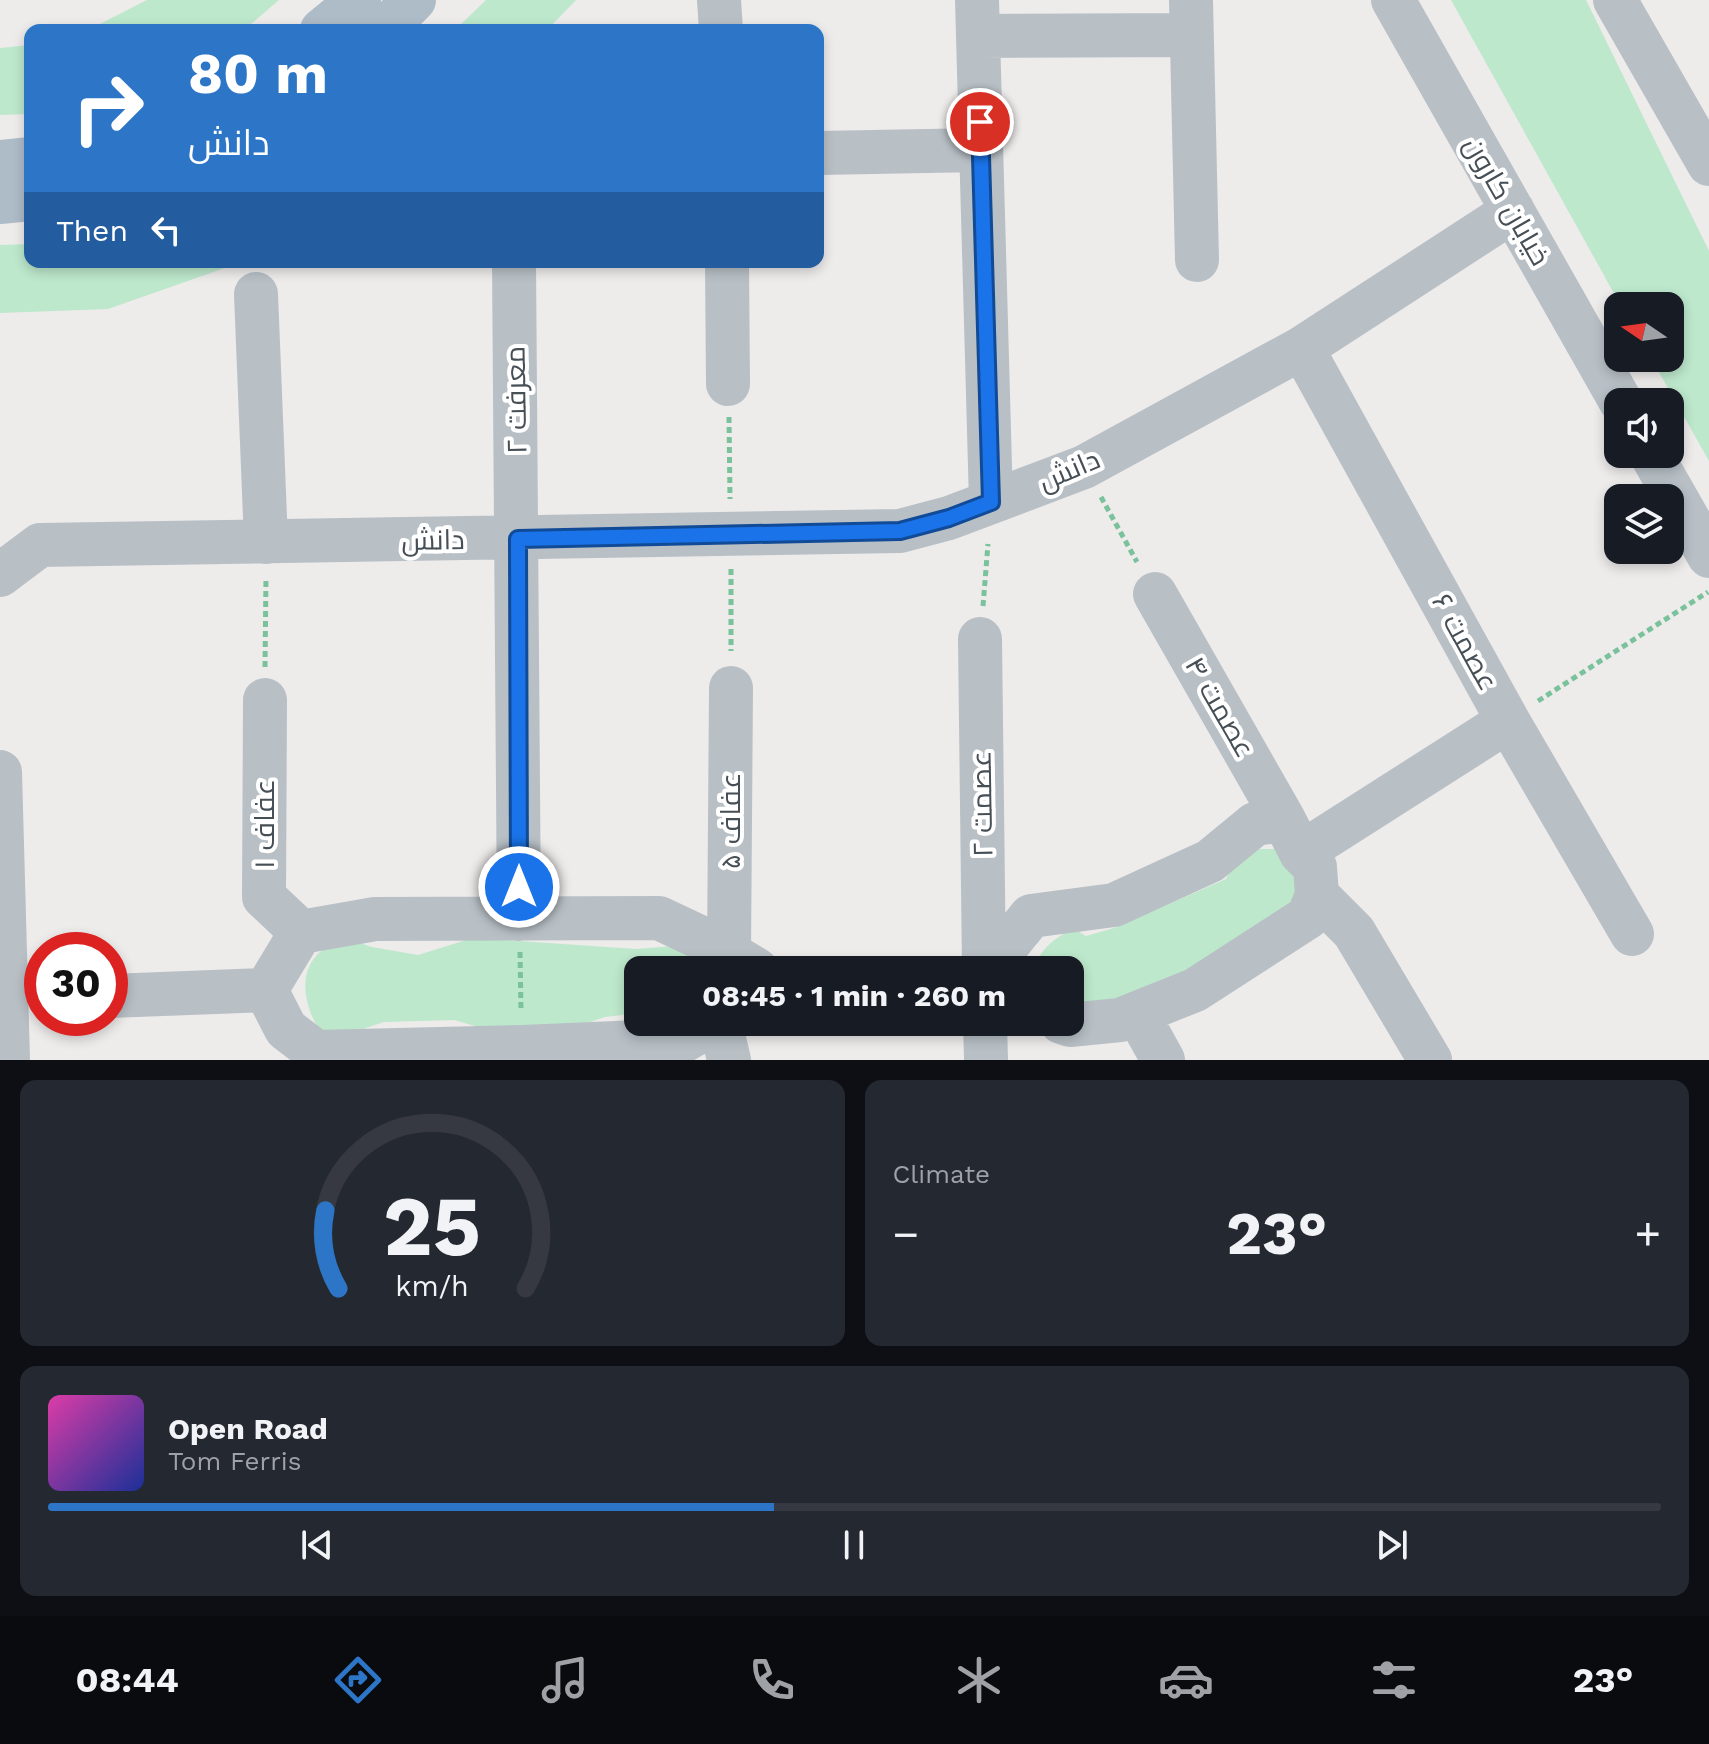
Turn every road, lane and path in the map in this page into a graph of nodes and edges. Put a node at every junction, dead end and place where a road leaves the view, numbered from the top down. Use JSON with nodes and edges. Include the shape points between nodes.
{"nodes":[{"id":1,"x":359,"y":0,"type":"edge"},
{"id":2,"x":414,"y":0,"type":"edge"},
{"id":3,"x":719,"y":0,"type":"edge"},
{"id":4,"x":1393,"y":0,"type":"edge"},
{"id":5,"x":1615,"y":0,"type":"edge"},
{"id":6,"x":978,"y":18,"type":"edge"},
{"id":7,"x":1191,"y":18,"type":"edge"},
{"id":8,"x":329,"y":24,"type":"edge"},
{"id":9,"x":390,"y":24,"type":"edge"},
{"id":10,"x":721,"y":24,"type":"edge"},
{"id":11,"x":981,"y":150,"type":"junction"},
{"id":12,"x":824,"y":153,"type":"edge"},
{"id":13,"x":24,"y":160,"type":"edge"},
{"id":14,"x":0,"y":162,"type":"edge"},
{"id":15,"x":1709,"y":164,"type":"edge"},
{"id":16,"x":24,"y":200,"type":"edge"},
{"id":17,"x":0,"y":202,"type":"edge"},
{"id":18,"x":1513,"y":211,"type":"junction"},
{"id":19,"x":1197,"y":260,"type":"dead end"},
{"id":20,"x":514,"y":268,"type":"edge"},
{"id":21,"x":727,"y":268,"type":"edge"},
{"id":22,"x":256,"y":294,"type":"dead end"},
{"id":23,"x":1302,"y":348,"type":"junction"},
{"id":24,"x":728,"y":384,"type":"joint"},
{"id":25,"x":1613,"y":388,"type":"edge"},
{"id":26,"x":1084,"y":467,"type":"junction"},
{"id":27,"x":1659,"y":468,"type":"edge"},
{"id":28,"x":991,"y":502,"type":"junction"},
{"id":29,"x":731,"y":534,"type":"junction"},
{"id":30,"x":518,"y":539,"type":"junction"},
{"id":31,"x":266,"y":542,"type":"junction"},
{"id":32,"x":1709,"y":556,"type":"edge"},
{"id":33,"x":0,"y":575,"type":"edge"},
{"id":34,"x":1709,"y":591,"type":"edge"},
{"id":35,"x":1155,"y":594,"type":"joint"},
{"id":36,"x":980,"y":639,"type":"joint"},
{"id":37,"x":731,"y":688,"type":"joint"},
{"id":38,"x":265,"y":700,"type":"joint"},
{"id":39,"x":1508,"y":721,"type":"junction"},
{"id":40,"x":0,"y":772,"type":"edge"},
{"id":41,"x":1293,"y":837,"type":"junction"},
{"id":42,"x":1317,"y":895,"type":"junction"},
{"id":43,"x":519,"y":919,"type":"junction"},
{"id":44,"x":301,"y":932,"type":"junction"},
{"id":45,"x":1632,"y":934,"type":"dead end"},
{"id":46,"x":732,"y":956,"type":"edge"},
{"id":47,"x":743,"y":956,"type":"edge"},
{"id":48,"x":986,"y":956,"type":"edge"},
{"id":49,"x":998,"y":956,"type":"edge"},
{"id":50,"x":266,"y":990,"type":"junction"},
{"id":51,"x":128,"y":995,"type":"edge"},
{"id":52,"x":16,"y":999,"type":"edge"},
{"id":53,"x":1137,"y":1013,"type":"junction"},
{"id":54,"x":1084,"y":1024,"type":"edge"},
{"id":55,"x":692,"y":1036,"type":"edge"},
{"id":56,"x":722,"y":1036,"type":"edge"},
{"id":57,"x":985,"y":1036,"type":"edge"},
{"id":58,"x":280,"y":1044,"type":"edge"},
{"id":59,"x":521,"y":1054,"type":"edge"},
{"id":60,"x":8,"y":1060,"type":"edge"},
{"id":61,"x":729,"y":1060,"type":"edge"},
{"id":62,"x":986,"y":1060,"type":"edge"},
{"id":63,"x":1163,"y":1060,"type":"edge"},
{"id":64,"x":1430,"y":1060,"type":"edge"}],
"edges":[{"from":1,"to":8,"type":"main road"},
{"from":2,"to":9,"type":"main road"},
{"from":3,"to":10,"type":"street"},
{"from":4,"to":18,"type":"street","name":"خیابان کارون"},
{"from":5,"to":15,"type":"street"},
{"from":6,"to":7,"type":"street"},
{"from":6,"to":11,"type":"street"},
{"from":7,"to":19,"type":"street"},
{"from":11,"to":12,"type":"street"},
{"from":11,"to":28,"type":"street"},
{"from":13,"to":14,"type":"main road"},
{"from":16,"to":17,"type":"main road"},
{"from":18,"to":23,"type":"street","name":"دانش"},
{"from":18,"to":25,"type":"street","name":"خیابان کارون"},
{"from":20,"to":30,"type":"street","name":"معرفت ۲"},
{"from":21,"to":24,"type":"street"},
{"from":22,"to":31,"type":"street"},
{"from":23,"to":26,"type":"street","name":"دانش"},
{"from":23,"to":39,"type":"street","name":"عصمت ۶"},
{"from":24,"to":29,"type":"path"},
{"from":26,"to":28,"type":"street","name":"دانش"},
{"from":26,"to":35,"type":"path"},
{"from":27,"to":32,"type":"street"},
{"from":28,"to":29,"type":"street","name":"دانش","via":[[900,531]]},
{"from":28,"to":36,"type":"path"},
{"from":29,"to":30,"type":"street","name":"دانش"},
{"from":29,"to":37,"type":"path"},
{"from":30,"to":31,"type":"street","name":"دانش"},
{"from":30,"to":43,"type":"street","name":"معرفت ۲"},
{"from":31,"to":33,"type":"street","name":"دانش","via":[[40,545]]},
{"from":31,"to":38,"type":"path"},
{"from":34,"to":39,"type":"path"},
{"from":35,"to":41,"type":"street","name":"عصمت ۴"},
{"from":36,"to":48,"type":"street","name":"عصمت ۲"},
{"from":37,"to":47,"type":"street","name":"عفاف ۵"},
{"from":38,"to":44,"type":"street","name":"عفاف ۱","via":[[264,897]]},
{"from":39,"to":41,"type":"street"},
{"from":39,"to":45,"type":"street","name":"عصمت ۶"},
{"from":40,"to":52,"type":"street"},
{"from":41,"to":42,"type":"street","name":"عصمت ۴","via":[[1315,867]]},
{"from":41,"to":49,"type":"street","via":[[1255,824],[1210,861],[1114,905],[1031,916]]},
{"from":42,"to":53,"type":"street","via":[[1308,917],[1195,990]]},
{"from":42,"to":64,"type":"street","via":[[1354,932]]},
{"from":43,"to":44,"type":"street","via":[[375,919]]},
{"from":43,"to":46,"type":"street","via":[[659,918]]},
{"from":43,"to":59,"type":"path"},
{"from":44,"to":50,"type":"street"},
{"from":50,"to":51,"type":"street"},
{"from":50,"to":58,"type":"street"},
{"from":52,"to":60,"type":"street"},
{"from":53,"to":54,"type":"street"},
{"from":53,"to":63,"type":"street"},
{"from":55,"to":59,"type":"street"},
{"from":56,"to":61,"type":"street"},
{"from":57,"to":62,"type":"street"},
{"from":58,"to":59,"type":"street","via":[[316,1052]]}]}
